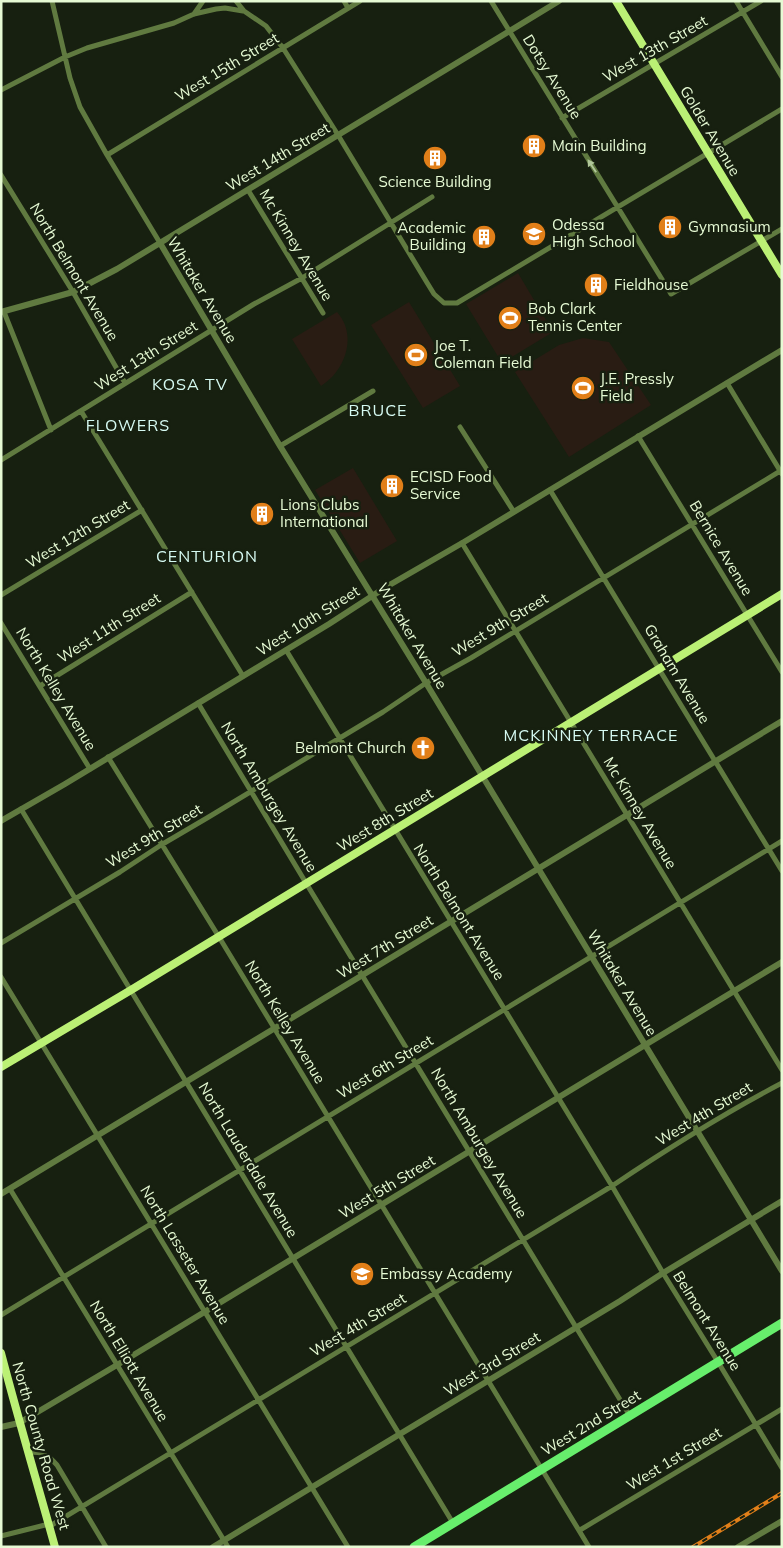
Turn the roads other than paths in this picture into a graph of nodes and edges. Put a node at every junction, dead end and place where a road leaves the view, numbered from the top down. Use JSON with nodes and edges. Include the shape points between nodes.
{"nodes":[{"id":1,"x":52,"y":1,"type":"edge"},
{"id":2,"x":203,"y":1,"type":"edge"},
{"id":3,"x":236,"y":1,"type":"edge"},
{"id":4,"x":344,"y":1,"type":"edge"},
{"id":5,"x":360,"y":1,"type":"edge"},
{"id":6,"x":491,"y":1,"type":"edge"},
{"id":7,"x":559,"y":1,"type":"edge"},
{"id":8,"x":616,"y":1,"type":"edge"},
{"id":9,"x":736,"y":1,"type":"edge"},
{"id":10,"x":761,"y":1,"type":"edge"},
{"id":11,"x":348,"y":8,"type":"junction"},
{"id":12,"x":244,"y":11,"type":"junction"},
{"id":13,"x":743,"y":12,"type":"junction"},
{"id":14,"x":194,"y":14,"type":"junction"},
{"id":15,"x":509,"y":32,"type":"junction"},
{"id":16,"x":283,"y":48,"type":"junction"},
{"id":17,"x":65,"y":57,"type":"junction"},
{"id":18,"x":654,"y":64,"type":"junction"},
{"id":19,"x":782,"y":76,"type":"edge"},
{"id":20,"x":1,"y":90,"type":"edge"},
{"id":21,"x":782,"y":109,"type":"edge"},
{"id":22,"x":562,"y":118,"type":"junction"},
{"id":23,"x":338,"y":135,"type":"junction"},
{"id":24,"x":708,"y":154,"type":"junction"},
{"id":25,"x":106,"y":155,"type":"junction"},
{"id":26,"x":1,"y":175,"type":"edge"},
{"id":27,"x":248,"y":190,"type":"junction"},
{"id":28,"x":432,"y":197,"type":"dead end"},
{"id":29,"x":619,"y":207,"type":"junction"},
{"id":30,"x":391,"y":222,"type":"junction"},
{"id":31,"x":782,"y":229,"type":"edge"},
{"id":32,"x":761,"y":241,"type":"junction"},
{"id":33,"x":160,"y":243,"type":"junction"},
{"id":34,"x":782,"y":275,"type":"edge"},
{"id":35,"x":302,"y":278,"type":"junction"},
{"id":36,"x":73,"y":292,"type":"junction"},
{"id":37,"x":2,"y":312,"type":"edge"},
{"id":38,"x":323,"y":314,"type":"dead end"},
{"id":39,"x":212,"y":330,"type":"junction"},
{"id":40,"x":782,"y":350,"type":"edge"},
{"id":41,"x":125,"y":383,"type":"junction"},
{"id":42,"x":726,"y":383,"type":"junction"},
{"id":43,"x":373,"y":391,"type":"dead end"},
{"id":44,"x":81,"y":411,"type":"junction"},
{"id":45,"x":460,"y":427,"type":"dead end"},
{"id":46,"x":51,"y":430,"type":"junction"},
{"id":47,"x":638,"y":436,"type":"junction"},
{"id":48,"x":280,"y":446,"type":"junction"},
{"id":49,"x":1,"y":460,"type":"edge"},
{"id":50,"x":781,"y":471,"type":"edge"},
{"id":51,"x":550,"y":490,"type":"junction"},
{"id":52,"x":142,"y":510,"type":"junction"},
{"id":53,"x":514,"y":512,"type":"junction"},
{"id":54,"x":692,"y":524,"type":"junction"},
{"id":55,"x":462,"y":543,"type":"junction"},
{"id":56,"x":604,"y":578,"type":"junction"},
{"id":57,"x":192,"y":592,"type":"junction"},
{"id":58,"x":782,"y":594,"type":"edge"},
{"id":59,"x":1,"y":595,"type":"edge"},
{"id":60,"x":372,"y":596,"type":"junction"},
{"id":61,"x":747,"y":615,"type":"junction"},
{"id":62,"x":1,"y":623,"type":"edge"},
{"id":63,"x":515,"y":631,"type":"junction"},
{"id":64,"x":286,"y":650,"type":"junction"},
{"id":65,"x":659,"y":669,"type":"junction"},
{"id":66,"x":782,"y":672,"type":"edge"},
{"id":67,"x":243,"y":676,"type":"junction"},
{"id":68,"x":426,"y":684,"type":"junction"},
{"id":69,"x":40,"y":686,"type":"junction"},
{"id":70,"x":198,"y":703,"type":"junction"},
{"id":71,"x":782,"y":721,"type":"edge"},
{"id":72,"x":570,"y":722,"type":"junction"},
{"id":73,"x":339,"y":738,"type":"junction"},
{"id":74,"x":108,"y":757,"type":"junction"},
{"id":75,"x":715,"y":761,"type":"junction"},
{"id":76,"x":90,"y":769,"type":"junction"},
{"id":77,"x":482,"y":776,"type":"junction"},
{"id":78,"x":252,"y":792,"type":"junction"},
{"id":79,"x":21,"y":809,"type":"junction"},
{"id":80,"x":627,"y":815,"type":"junction"},
{"id":81,"x":1,"y":821,"type":"edge"},
{"id":82,"x":394,"y":830,"type":"junction"},
{"id":83,"x":782,"y":841,"type":"edge"},
{"id":84,"x":161,"y":845,"type":"junction"},
{"id":85,"x":768,"y":849,"type":"junction"},
{"id":86,"x":538,"y":868,"type":"junction"},
{"id":87,"x":782,"y":871,"type":"edge"},
{"id":88,"x":306,"y":883,"type":"junction"},
{"id":89,"x":75,"y":898,"type":"junction"},
{"id":90,"x":680,"y":903,"type":"junction"},
{"id":91,"x":451,"y":922,"type":"junction"},
{"id":92,"x":219,"y":936,"type":"junction"},
{"id":93,"x":1,"y":944,"type":"edge"},
{"id":94,"x":591,"y":956,"type":"junction"},
{"id":95,"x":782,"y":962,"type":"edge"},
{"id":96,"x":363,"y":975,"type":"junction"},
{"id":97,"x":1,"y":977,"type":"edge"},
{"id":98,"x":131,"y":990,"type":"junction"},
{"id":99,"x":734,"y":991,"type":"junction"},
{"id":100,"x":504,"y":1010,"type":"junction"},
{"id":101,"x":275,"y":1028,"type":"junction"},
{"id":102,"x":42,"y":1044,"type":"junction"},
{"id":103,"x":645,"y":1044,"type":"junction"},
{"id":104,"x":416,"y":1063,"type":"junction"},
{"id":105,"x":1,"y":1067,"type":"edge"},
{"id":106,"x":782,"y":1070,"type":"edge"},
{"id":107,"x":186,"y":1082,"type":"junction"},
{"id":108,"x":782,"y":1083,"type":"edge"},
{"id":109,"x":558,"y":1098,"type":"junction"},
{"id":110,"x":328,"y":1116,"type":"junction"},
{"id":111,"x":697,"y":1132,"type":"junction"},
{"id":112,"x":98,"y":1136,"type":"junction"},
{"id":113,"x":470,"y":1152,"type":"junction"},
{"id":114,"x":240,"y":1170,"type":"junction"},
{"id":115,"x":612,"y":1186,"type":"junction"},
{"id":116,"x":10,"y":1189,"type":"junction"},
{"id":117,"x":1,"y":1194,"type":"edge"},
{"id":118,"x":782,"y":1201,"type":"edge"},
{"id":119,"x":382,"y":1205,"type":"junction"},
{"id":120,"x":751,"y":1220,"type":"junction"},
{"id":121,"x":152,"y":1224,"type":"junction"},
{"id":122,"x":523,"y":1240,"type":"junction"},
{"id":123,"x":293,"y":1259,"type":"junction"},
{"id":124,"x":782,"y":1271,"type":"edge"},
{"id":125,"x":663,"y":1273,"type":"junction"},
{"id":126,"x":64,"y":1277,"type":"junction"},
{"id":127,"x":436,"y":1293,"type":"junction"},
{"id":128,"x":205,"y":1312,"type":"junction"},
{"id":129,"x":1,"y":1315,"type":"edge"},
{"id":130,"x":782,"y":1323,"type":"edge"},
{"id":131,"x":577,"y":1328,"type":"junction"},
{"id":132,"x":347,"y":1347,"type":"junction"},
{"id":133,"x":1,"y":1353,"type":"edge"},
{"id":134,"x":718,"y":1362,"type":"junction"},
{"id":135,"x":117,"y":1365,"type":"junction"},
{"id":136,"x":489,"y":1381,"type":"junction"},
{"id":137,"x":259,"y":1400,"type":"junction"},
{"id":138,"x":782,"y":1408,"type":"edge"},
{"id":139,"x":630,"y":1416,"type":"junction"},
{"id":140,"x":19,"y":1422,"type":"junction"},
{"id":141,"x":756,"y":1424,"type":"junction"},
{"id":142,"x":1,"y":1427,"type":"edge"},
{"id":143,"x":400,"y":1434,"type":"junction"},
{"id":144,"x":29,"y":1452,"type":"junction"},
{"id":145,"x":171,"y":1453,"type":"junction"},
{"id":146,"x":782,"y":1468,"type":"edge"},
{"id":147,"x":542,"y":1469,"type":"junction"},
{"id":148,"x":312,"y":1487,"type":"junction"},
{"id":149,"x":82,"y":1506,"type":"junction"},
{"id":150,"x":782,"y":1521,"type":"edge"},
{"id":151,"x":454,"y":1523,"type":"junction"},
{"id":152,"x":49,"y":1525,"type":"junction"},
{"id":153,"x":580,"y":1530,"type":"junction"},
{"id":154,"x":1,"y":1536,"type":"edge"},
{"id":155,"x":224,"y":1540,"type":"junction"},
{"id":156,"x":55,"y":1547,"type":"edge"},
{"id":157,"x":106,"y":1547,"type":"edge"},
{"id":158,"x":213,"y":1547,"type":"edge"},
{"id":159,"x":228,"y":1547,"type":"edge"},
{"id":160,"x":348,"y":1547,"type":"edge"},
{"id":161,"x":414,"y":1547,"type":"edge"},
{"id":162,"x":589,"y":1547,"type":"edge"},
{"id":163,"x":738,"y":1547,"type":"edge"}],
"edges":[{"from":1,"to":17,"type":"street","name":"Whitaker Avenue"},
{"from":2,"to":14,"type":"street"},
{"from":3,"to":12,"type":"street"},
{"from":4,"to":11,"type":"street"},
{"from":5,"to":11,"type":"street","name":"West 15th Street"},
{"from":6,"to":15,"type":"street","name":"Dotsy Avenue"},
{"from":7,"to":15,"type":"street","name":"West 14th Street"},
{"from":8,"to":18,"type":"main road","name":"Golder Avenue"},
{"from":9,"to":13,"type":"street"},
{"from":10,"to":13,"type":"street","name":"West 13th Street"},
{"from":11,"to":16,"type":"street","name":"West 15th Street"},
{"from":12,"to":14,"type":"street","via":[[225,8]]},
{"from":12,"to":16,"type":"street","via":[[266,26]]},
{"from":13,"to":18,"type":"street","name":"West 13th Street"},
{"from":13,"to":19,"type":"street"},
{"from":14,"to":17,"type":"street"},
{"from":15,"to":22,"type":"street","name":"Dotsy Avenue"},
{"from":15,"to":23,"type":"street","name":"West 14th Street"},
{"from":16,"to":23,"type":"street"},
{"from":16,"to":25,"type":"street","name":"West 15th Street"},
{"from":17,"to":20,"type":"street"},
{"from":17,"to":25,"type":"street","name":"Whitaker Avenue","via":[[80,106]]},
{"from":18,"to":22,"type":"street","name":"West 13th Street"},
{"from":18,"to":24,"type":"main road","name":"Golder Avenue"},
{"from":21,"to":24,"type":"street"},
{"from":29,"to":22,"type":"street","name":"Dotsy Avenue","one_way":true},
{"from":23,"to":27,"type":"street","name":"West 14th Street"},
{"from":23,"to":30,"type":"street"},
{"from":24,"to":29,"type":"street"},
{"from":24,"to":32,"type":"main road","name":"Golder Avenue"},
{"from":25,"to":33,"type":"street","name":"Whitaker Avenue"},
{"from":26,"to":36,"type":"street","name":"North Belmont Avenue"},
{"from":27,"to":33,"type":"street","name":"West 14th Street"},
{"from":27,"to":35,"type":"street","name":"Mc Kinney Avenue"},
{"from":28,"to":30,"type":"street","name":"West 13th Street"},
{"from":29,"to":30,"type":"street","via":[[457,303],[444,303],[434,294]]},
{"from":29,"to":32,"type":"street","name":"Dotsy Avenue","via":[[671,294]]},
{"from":30,"to":35,"type":"street","name":"West 13th Street"},
{"from":31,"to":32,"type":"street"},
{"from":32,"to":34,"type":"main road","name":"Golder Avenue"},
{"from":33,"to":36,"type":"street","name":"West 14th Street"},
{"from":33,"to":39,"type":"street","name":"Whitaker Avenue"},
{"from":35,"to":38,"type":"street","name":"Mc Kinney Avenue"},
{"from":35,"to":39,"type":"street","name":"West 13th Street"},
{"from":36,"to":37,"type":"street","name":"West 14th Street"},
{"from":36,"to":41,"type":"street","name":"North Belmont Avenue"},
{"from":37,"to":46,"type":"street"},
{"from":39,"to":41,"type":"street","name":"West 13th Street"},
{"from":39,"to":48,"type":"street","name":"Whitaker Avenue"},
{"from":40,"to":42,"type":"street","name":"West 10th Street"},
{"from":41,"to":44,"type":"street","name":"West 13th Street"},
{"from":42,"to":47,"type":"street","name":"West 10th Street"},
{"from":42,"to":50,"type":"street"},
{"from":43,"to":48,"type":"street"},
{"from":44,"to":46,"type":"street","name":"West 13th Street"},
{"from":44,"to":52,"type":"street"},
{"from":45,"to":53,"type":"street"},
{"from":46,"to":49,"type":"street","name":"West 13th Street"},
{"from":47,"to":51,"type":"street","name":"West 10th Street"},
{"from":47,"to":54,"type":"street","name":"Bernice Avenue"},
{"from":48,"to":60,"type":"street","name":"Whitaker Avenue"},
{"from":50,"to":54,"type":"street","name":"West 9th Street"},
{"from":51,"to":53,"type":"street","name":"West 10th Street"},
{"from":51,"to":56,"type":"street","name":"Graham Avenue"},
{"from":52,"to":57,"type":"street"},
{"from":52,"to":59,"type":"street","name":"West 12th Street"},
{"from":53,"to":55,"type":"street","name":"West 10th Street"},
{"from":54,"to":56,"type":"street","name":"West 9th Street"},
{"from":54,"to":61,"type":"street","name":"Bernice Avenue"},
{"from":55,"to":60,"type":"street","name":"West 10th Street"},
{"from":55,"to":63,"type":"street","name":"Mc Kinney Avenue"},
{"from":56,"to":63,"type":"street","name":"West 9th Street"},
{"from":56,"to":65,"type":"street","name":"Graham Avenue"},
{"from":57,"to":67,"type":"street"},
{"from":57,"to":69,"type":"street","name":"West 11th Street"},
{"from":58,"to":61,"type":"main road","name":"West 8th Street"},
{"from":60,"to":64,"type":"street","name":"West 10th Street"},
{"from":60,"to":68,"type":"street","name":"Whitaker Avenue"},
{"from":61,"to":65,"type":"main road","name":"West 8th Street"},
{"from":61,"to":66,"type":"street","name":"Bernice Avenue"},
{"from":62,"to":69,"type":"street","name":"North Kelley Avenue"},
{"from":63,"to":68,"type":"street","name":"West 9th Street"},
{"from":63,"to":72,"type":"street","name":"Mc Kinney Avenue"},
{"from":64,"to":67,"type":"street","name":"West 10th Street"},
{"from":64,"to":73,"type":"street","name":"North Belmont Avenue"},
{"from":65,"to":72,"type":"main road","name":"West 8th Street"},
{"from":65,"to":75,"type":"street","name":"Graham Avenue"},
{"from":67,"to":70,"type":"street","name":"West 10th Street"},
{"from":68,"to":73,"type":"street","name":"West 9th Street"},
{"from":68,"to":77,"type":"street","name":"Whitaker Avenue"},
{"from":69,"to":76,"type":"street","name":"North Kelley Avenue"},
{"from":70,"to":74,"type":"street","name":"West 10th Street"},
{"from":70,"to":78,"type":"street","name":"North Amburgey Avenue"},
{"from":71,"to":75,"type":"street","name":"West 7th Street"},
{"from":72,"to":77,"type":"main road","name":"West 8th Street"},
{"from":72,"to":80,"type":"street","name":"Mc Kinney Avenue"},
{"from":73,"to":78,"type":"street","name":"West 9th Street"},
{"from":73,"to":82,"type":"street","name":"North Belmont Avenue"},
{"from":74,"to":76,"type":"street","name":"West 10th Street"},
{"from":74,"to":84,"type":"street","name":"North Kelley Avenue"},
{"from":75,"to":80,"type":"street","name":"West 7th Street"},
{"from":75,"to":85,"type":"street","name":"Graham Avenue"},
{"from":76,"to":79,"type":"street","name":"West 10th Street"},
{"from":77,"to":82,"type":"main road","name":"West 8th Street"},
{"from":77,"to":86,"type":"street","name":"Whitaker Avenue"},
{"from":78,"to":84,"type":"street","name":"West 9th Street"},
{"from":78,"to":88,"type":"street","name":"North Amburgey Avenue"},
{"from":79,"to":81,"type":"street","name":"West 10th Street"},
{"from":79,"to":89,"type":"street","name":"North Lauderdale Avenue"},
{"from":80,"to":86,"type":"street","name":"West 7th Street"},
{"from":80,"to":90,"type":"street","name":"Mc Kinney Avenue"},
{"from":82,"to":88,"type":"main road","name":"West 8th Street"},
{"from":82,"to":91,"type":"street","name":"North Belmont Avenue"},
{"from":83,"to":85,"type":"street","name":"West 6th Street"},
{"from":84,"to":89,"type":"street","name":"West 9th Street"},
{"from":84,"to":92,"type":"street","name":"North Kelley Avenue"},
{"from":85,"to":87,"type":"street","name":"Graham Avenue"},
{"from":85,"to":90,"type":"street","name":"West 6th Street"},
{"from":86,"to":91,"type":"street","name":"West 7th Street"},
{"from":86,"to":94,"type":"street","name":"Whitaker Avenue"},
{"from":88,"to":92,"type":"main road","name":"West 8th Street"},
{"from":88,"to":96,"type":"street","name":"North Amburgey Avenue"},
{"from":89,"to":93,"type":"street","name":"West 9th Street"},
{"from":89,"to":98,"type":"street","name":"North Lauderdale Avenue"},
{"from":90,"to":94,"type":"street","name":"West 6th Street"},
{"from":90,"to":99,"type":"street","name":"Mc Kinney Avenue"},
{"from":91,"to":96,"type":"street","name":"West 7th Street"},
{"from":91,"to":100,"type":"street","name":"North Belmont Avenue"},
{"from":92,"to":98,"type":"main road","name":"West 8th Street"},
{"from":92,"to":101,"type":"street","name":"North Kelley Avenue"},
{"from":94,"to":100,"type":"street","name":"West 6th Street"},
{"from":94,"to":103,"type":"street","name":"Whitaker Avenue"},
{"from":95,"to":99,"type":"street","name":"West 5th Street"},
{"from":96,"to":101,"type":"street","name":"West 7th Street"},
{"from":96,"to":104,"type":"street","name":"North Amburgey Avenue"},
{"from":97,"to":102,"type":"street","name":"North Lasseter Avenue"},
{"from":98,"to":102,"type":"main road","name":"West 8th Street"},
{"from":98,"to":107,"type":"street","name":"North Lauderdale Avenue"},
{"from":99,"to":103,"type":"street","name":"West 5th Street"},
{"from":99,"to":106,"type":"street","name":"Mc Kinney Avenue"},
{"from":100,"to":104,"type":"street","name":"West 6th Street"},
{"from":100,"to":109,"type":"street","name":"North Belmont Avenue"},
{"from":101,"to":107,"type":"street","name":"West 7th Street"},
{"from":101,"to":110,"type":"street","name":"North Kelley Avenue"},
{"from":102,"to":105,"type":"main road","name":"West 8th Street"},
{"from":102,"to":112,"type":"street","name":"North Lasseter Avenue"},
{"from":103,"to":109,"type":"street","name":"West 5th Street"},
{"from":103,"to":111,"type":"street","name":"Whitaker Avenue"},
{"from":104,"to":110,"type":"street","name":"West 6th Street"},
{"from":104,"to":113,"type":"street","name":"North Amburgey Avenue"},
{"from":107,"to":112,"type":"street","name":"West 7th Street"},
{"from":107,"to":114,"type":"street","name":"North Lauderdale Avenue"},
{"from":108,"to":111,"type":"street","name":"West 4th Street"},
{"from":109,"to":113,"type":"street","name":"West 5th Street"},
{"from":109,"to":115,"type":"street","name":"North Belmont Avenue"},
{"from":110,"to":114,"type":"street","name":"West 6th Street"},
{"from":110,"to":119,"type":"street","name":"North Kelley Avenue"},
{"from":111,"to":115,"type":"street","name":"West 4th Street"},
{"from":111,"to":120,"type":"street","name":"Whitaker Avenue"},
{"from":112,"to":116,"type":"street","name":"West 7th Street"},
{"from":112,"to":121,"type":"street","name":"North Lasseter Avenue"},
{"from":113,"to":119,"type":"street","name":"West 5th Street"},
{"from":113,"to":122,"type":"street","name":"North Amburgey Avenue"},
{"from":114,"to":121,"type":"street","name":"West 6th Street"},
{"from":114,"to":123,"type":"street","name":"North Lauderdale Avenue"},
{"from":115,"to":122,"type":"street","name":"West 4th Street"},
{"from":115,"to":125,"type":"street","name":"Belmont Avenue"},
{"from":116,"to":117,"type":"street","name":"West 7th Street"},
{"from":116,"to":126,"type":"street","name":"North Elliott Avenue"},
{"from":118,"to":120,"type":"street","name":"West 3rd Street"},
{"from":119,"to":123,"type":"street","name":"West 5th Street"},
{"from":119,"to":127,"type":"street","name":"North Kelley Avenue"},
{"from":120,"to":124,"type":"street","name":"Whitaker Avenue"},
{"from":120,"to":125,"type":"street","name":"West 3rd Street"},
{"from":121,"to":126,"type":"street","name":"West 6th Street"},
{"from":121,"to":128,"type":"street","name":"North Lasseter Avenue"},
{"from":122,"to":127,"type":"street","name":"West 4th Street"},
{"from":122,"to":131,"type":"street","name":"North Amburgey Avenue"},
{"from":123,"to":128,"type":"street","name":"West 5th Street"},
{"from":123,"to":132,"type":"street","name":"North Lauderdale Avenue"},
{"from":125,"to":131,"type":"street","name":"West 3rd Street"},
{"from":125,"to":134,"type":"street","name":"Belmont Avenue"},
{"from":126,"to":129,"type":"street","name":"West 6th Street"},
{"from":126,"to":135,"type":"street","name":"North Elliott Avenue"},
{"from":127,"to":132,"type":"street","name":"West 4th Street"},
{"from":127,"to":136,"type":"street","name":"North Kelley Avenue"},
{"from":128,"to":135,"type":"street","name":"West 5th Street"},
{"from":128,"to":137,"type":"street","name":"North Lasseter Avenue"},
{"from":130,"to":134,"type":"main road","name":"West 2nd Street"},
{"from":131,"to":136,"type":"street","name":"West 3rd Street"},
{"from":131,"to":139,"type":"street","name":"North Amburgey Avenue"},
{"from":132,"to":137,"type":"street","name":"West 4th Street"},
{"from":132,"to":143,"type":"street","name":"North Lauderdale Avenue"},
{"from":133,"to":140,"type":"main road","name":"North County Road West"},
{"from":134,"to":139,"type":"main road","name":"West 2nd Street"},
{"from":134,"to":141,"type":"street","name":"Belmont Avenue"},
{"from":135,"to":140,"type":"street","name":"West 5th Street"},
{"from":135,"to":145,"type":"street","name":"North Elliott Avenue"},
{"from":136,"to":143,"type":"street","name":"West 3rd Street"},
{"from":136,"to":147,"type":"street","name":"North Kelley Avenue"},
{"from":137,"to":145,"type":"street","name":"West 4th Street"},
{"from":137,"to":148,"type":"street","name":"North Lasseter Avenue"},
{"from":138,"to":141,"type":"street","name":"West 1st Street"},
{"from":139,"to":147,"type":"main road","name":"West 2nd Street"},
{"from":140,"to":142,"type":"street","name":"West 5th Street"},
{"from":140,"to":144,"type":"main road","name":"North County Road West"},
{"from":141,"to":146,"type":"street","name":"Belmont Avenue"},
{"from":141,"to":153,"type":"street","name":"West 1st Street"},
{"from":143,"to":148,"type":"street","name":"West 3rd Street"},
{"from":143,"to":151,"type":"street","name":"North Lauderdale Avenue"},
{"from":144,"to":149,"type":"street","via":[[50,1457]]},
{"from":144,"to":152,"type":"main road","name":"North County Road West"},
{"from":145,"to":149,"type":"street","name":"West 4th Street"},
{"from":145,"to":155,"type":"street","name":"North Elliott Avenue"},
{"from":147,"to":151,"type":"main road","name":"West 2nd Street"},
{"from":147,"to":153,"type":"street","name":"North Kelley Avenue"},
{"from":148,"to":155,"type":"street","name":"West 3rd Street"},
{"from":148,"to":160,"type":"street","name":"North Lasseter Avenue"},
{"from":149,"to":152,"type":"street","name":"West 4th Street"},
{"from":149,"to":157,"type":"street"},
{"from":150,"to":163,"type":"street"},
{"from":151,"to":161,"type":"main road","name":"West 2nd Street"},
{"from":152,"to":154,"type":"street","name":"West 4th Street"},
{"from":152,"to":156,"type":"main road","name":"North County Road West"},
{"from":153,"to":162,"type":"street","name":"North Kelley Avenue"},
{"from":155,"to":158,"type":"street","name":"West 3rd Street"},
{"from":155,"to":159,"type":"street","name":"North Elliott Avenue"}]}
